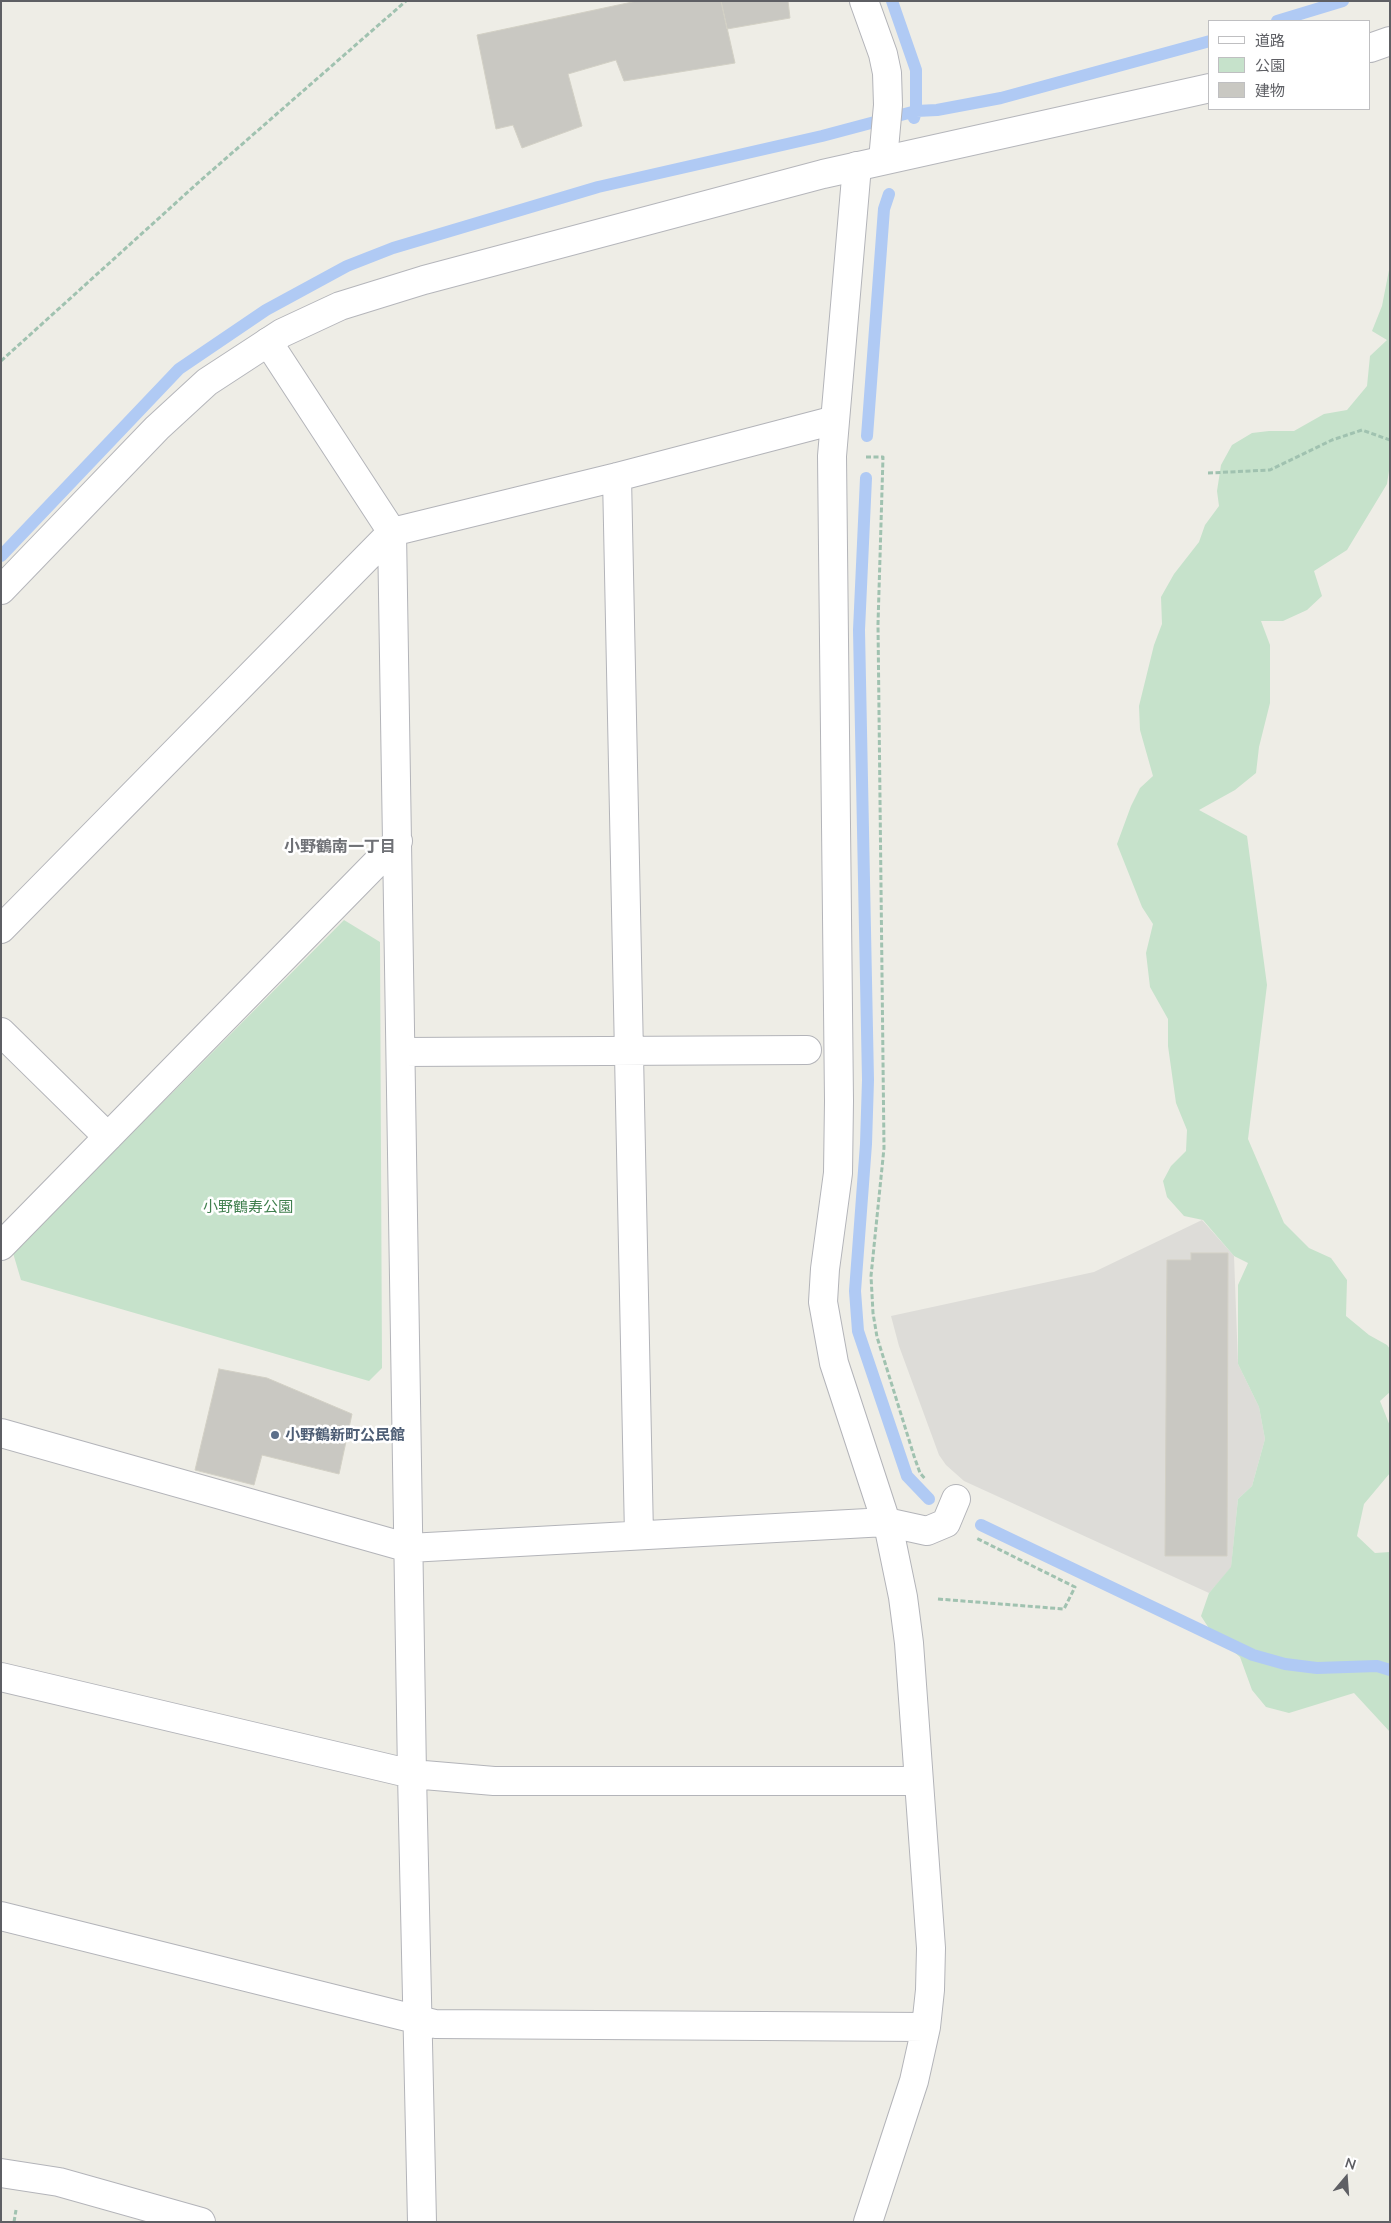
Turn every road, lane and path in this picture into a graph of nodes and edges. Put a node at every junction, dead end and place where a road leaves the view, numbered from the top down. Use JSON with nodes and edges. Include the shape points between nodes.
{"nodes":[{"id":1,"x":406,"y":1,"type":"edge"},
{"id":2,"x":864,"y":1,"type":"edge"},
{"id":3,"x":1390,"y":41,"type":"edge"},
{"id":4,"x":1371,"y":48,"type":"edge"},
{"id":5,"x":1208,"y":88,"type":"edge"},
{"id":6,"x":883,"y":160,"type":"junction"},
{"id":7,"x":857,"y":166,"type":"junction"},
{"id":8,"x":268,"y":342,"type":"junction"},
{"id":9,"x":1,"y":361,"type":"edge"},
{"id":10,"x":835,"y":420,"type":"junction"},
{"id":11,"x":1390,"y":440,"type":"edge"},
{"id":12,"x":883,"y":457,"type":"dead end"},
{"id":13,"x":1208,"y":474,"type":"dead end"},
{"id":14,"x":617,"y":477,"type":"junction"},
{"id":15,"x":392,"y":532,"type":"junction"},
{"id":16,"x":1,"y":590,"type":"edge"},
{"id":17,"x":398,"y":841,"type":"junction"},
{"id":18,"x":1,"y":928,"type":"edge"},
{"id":19,"x":1,"y":1032,"type":"edge"},
{"id":20,"x":807,"y":1050,"type":"dead end"},
{"id":21,"x":629,"y":1051,"type":"junction"},
{"id":22,"x":402,"y":1052,"type":"junction"},
{"id":23,"x":108,"y":1137,"type":"junction"},
{"id":24,"x":1,"y":1246,"type":"edge"},
{"id":25,"x":2,"y":1438,"type":"edge"},
{"id":26,"x":951,"y":1511,"type":"junction"},
{"id":27,"x":886,"y":1522,"type":"junction"},
{"id":28,"x":638,"y":1535,"type":"junction"},
{"id":29,"x":409,"y":1548,"type":"junction"},
{"id":30,"x":903,"y":1597,"type":"junction"},
{"id":31,"x":1,"y":1677,"type":"edge"},
{"id":32,"x":412,"y":1774,"type":"junction"},
{"id":33,"x":918,"y":1781,"type":"junction"},
{"id":34,"x":1,"y":1916,"type":"edge"},
{"id":35,"x":418,"y":2021,"type":"junction"},
{"id":36,"x":926,"y":2027,"type":"junction"},
{"id":37,"x":1,"y":2172,"type":"edge"},
{"id":38,"x":201,"y":2222,"type":"edge"},
{"id":39,"x":422,"y":2222,"type":"edge"},
{"id":40,"x":868,"y":2222,"type":"edge"}],
"edges":[{"from":1,"to":9,"type":"path"},
{"from":2,"to":6,"type":"street","via":[[887,73]]},
{"from":3,"to":4,"type":"street"},
{"from":5,"to":6,"type":"street"},
{"from":6,"to":7,"type":"street"},
{"from":7,"to":8,"type":"street","via":[[364,297],[312,317]]},
{"from":7,"to":10,"type":"street"},
{"from":8,"to":15,"type":"street"},
{"from":8,"to":16,"type":"street","via":[[184,401]]},
{"from":10,"to":14,"type":"street"},
{"from":10,"to":27,"type":"street","via":[[832,585],[839,1101],[838,1173],[823,1302],[834,1363]]},
{"from":11,"to":13,"type":"path","via":[[1362,430],[1332,440],[1270,470]]},
{"from":12,"to":26,"type":"path","via":[[878,624],[884,1148],[871,1276],[873,1313],[877,1337],[920,1473]]},
{"from":14,"to":15,"type":"street"},
{"from":14,"to":21,"type":"street"},
{"from":15,"to":17,"type":"street"},
{"from":15,"to":18,"type":"street"},
{"from":17,"to":22,"type":"street"},
{"from":17,"to":23,"type":"street"},
{"from":19,"to":23,"type":"street"},
{"from":20,"to":21,"type":"street"},
{"from":21,"to":22,"type":"street"},
{"from":21,"to":28,"type":"street"},
{"from":22,"to":29,"type":"street"},
{"from":23,"to":24,"type":"street"},
{"from":25,"to":29,"type":"street"},
{"from":26,"to":27,"type":"street","via":[[927,1531]]},
{"from":26,"to":30,"type":"path","via":[[1075,1587],[1064,1609]]},
{"from":27,"to":28,"type":"street"},
{"from":27,"to":30,"type":"street"},
{"from":28,"to":29,"type":"street"},
{"from":29,"to":32,"type":"street"},
{"from":30,"to":33,"type":"street"},
{"from":31,"to":32,"type":"street"},
{"from":32,"to":33,"type":"street","via":[[494,1781]]},
{"from":32,"to":35,"type":"street"},
{"from":33,"to":36,"type":"street","via":[[931,1948]]},
{"from":34,"to":35,"type":"street"},
{"from":35,"to":36,"type":"street","via":[[462,2025]]},
{"from":35,"to":39,"type":"street"},
{"from":36,"to":40,"type":"street","via":[[914,2081]]},
{"from":37,"to":38,"type":"street","via":[[59,2182]]}]}
